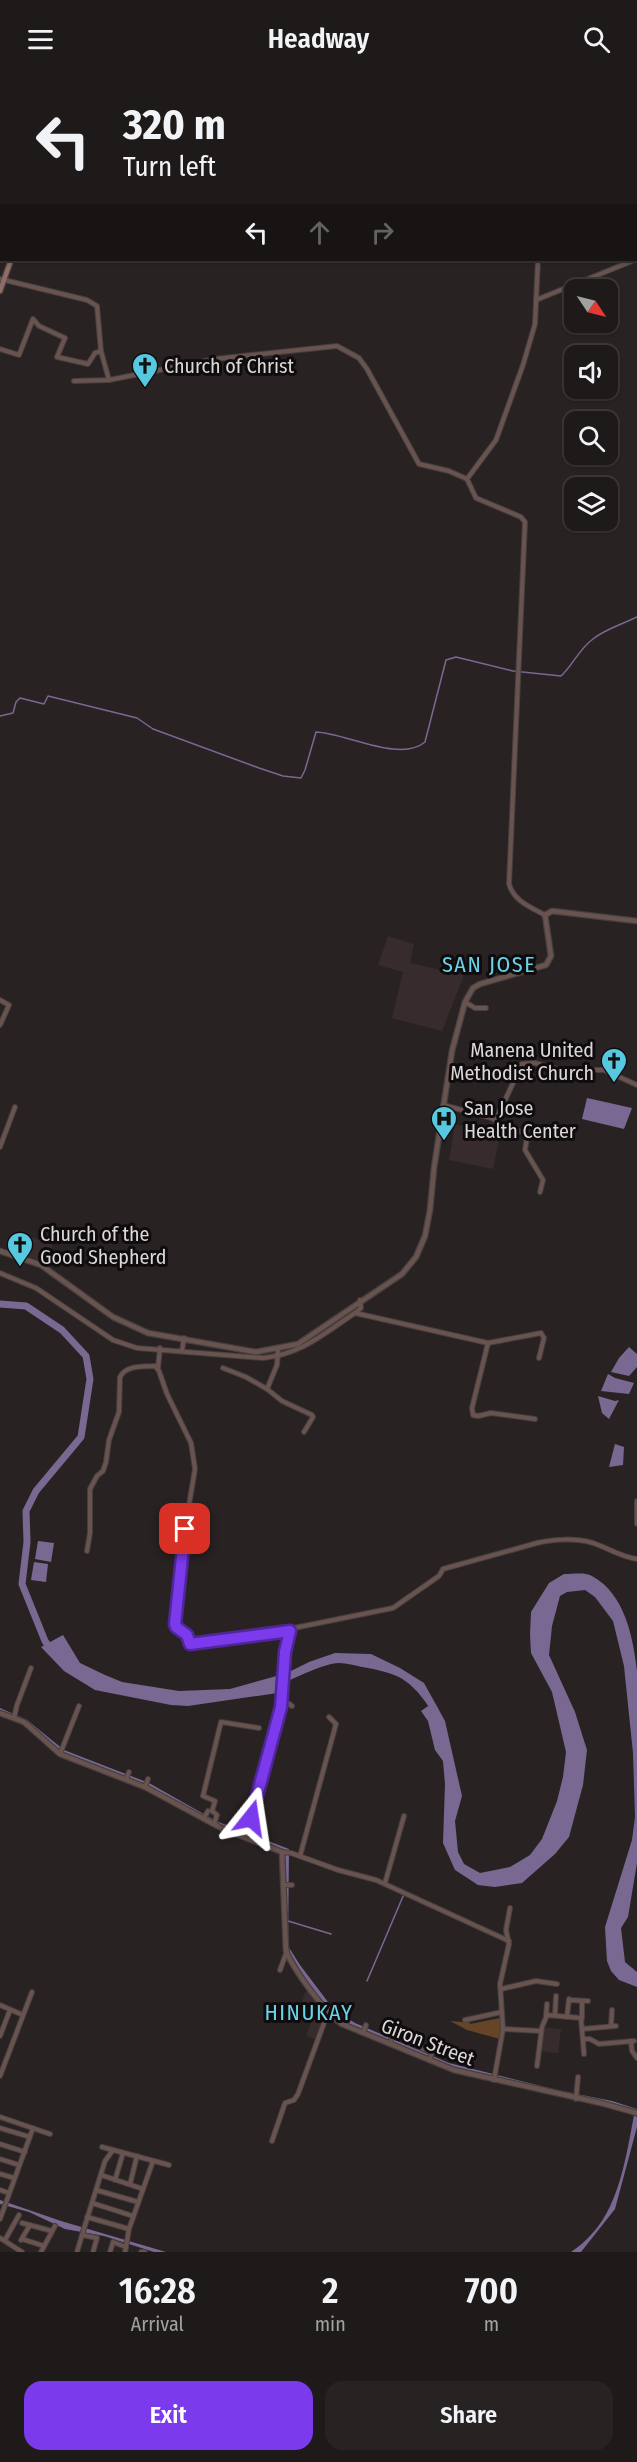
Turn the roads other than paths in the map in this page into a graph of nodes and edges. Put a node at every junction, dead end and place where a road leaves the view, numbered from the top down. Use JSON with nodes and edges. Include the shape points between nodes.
{"nodes":[{"id":1,"x":10,"y":261,"type":"edge"},
{"id":2,"x":538,"y":261,"type":"edge"},
{"id":3,"x":632,"y":261,"type":"edge"},
{"id":4,"x":2,"y":279,"type":"edge"},
{"id":5,"x":0,"y":291,"type":"edge"},
{"id":6,"x":536,"y":300,"type":"junction"},
{"id":7,"x":0,"y":349,"type":"edge"},
{"id":8,"x":101,"y":351,"type":"junction"},
{"id":9,"x":108,"y":380,"type":"junction"},
{"id":10,"x":74,"y":381,"type":"dead end"},
{"id":11,"x":467,"y":479,"type":"junction"},
{"id":12,"x":545,"y":915,"type":"junction"},
{"id":13,"x":637,"y":921,"type":"edge"},
{"id":14,"x":0,"y":1000,"type":"edge"},
{"id":15,"x":465,"y":1002,"type":"junction"},
{"id":16,"x":486,"y":1008,"type":"dead end"},
{"id":17,"x":0,"y":1025,"type":"edge"},
{"id":18,"x":637,"y":1085,"type":"edge"},
{"id":19,"x":443,"y":1105,"type":"junction"},
{"id":20,"x":15,"y":1107,"type":"dead end"},
{"id":21,"x":492,"y":1118,"type":"junction"},
{"id":22,"x":0,"y":1147,"type":"edge"},
{"id":23,"x":540,"y":1192,"type":"dead end"},
{"id":24,"x":0,"y":1251,"type":"edge"},
{"id":25,"x":1,"y":1274,"type":"edge"},
{"id":26,"x":360,"y":1300,"type":"junction"},
{"id":27,"x":355,"y":1313,"type":"junction"},
{"id":28,"x":184,"y":1338,"type":"junction"},
{"id":29,"x":488,"y":1343,"type":"junction"},
{"id":30,"x":160,"y":1348,"type":"junction"},
{"id":31,"x":278,"y":1349,"type":"junction"},
{"id":32,"x":183,"y":1351,"type":"junction"},
{"id":33,"x":278,"y":1356,"type":"junction"},
{"id":34,"x":539,"y":1358,"type":"dead end"},
{"id":35,"x":223,"y":1368,"type":"dead end"},
{"id":36,"x":158,"y":1369,"type":"junction"},
{"id":37,"x":267,"y":1389,"type":"junction"},
{"id":38,"x":536,"y":1419,"type":"dead end"},
{"id":39,"x":304,"y":1431,"type":"dead end"},
{"id":40,"x":637,"y":1501,"type":"edge"},
{"id":41,"x":637,"y":1524,"type":"edge"},
{"id":42,"x":87,"y":1551,"type":"dead end"},
{"id":43,"x":637,"y":1559,"type":"edge"},
{"id":44,"x":290,"y":1631,"type":"junction"},
{"id":45,"x":31,"y":1668,"type":"dead end"},
{"id":46,"x":282,"y":1696,"type":"junction"},
{"id":47,"x":79,"y":1706,"type":"dead end"},
{"id":48,"x":292,"y":1706,"type":"dead end"},
{"id":49,"x":0,"y":1713,"type":"edge"},
{"id":50,"x":15,"y":1716,"type":"junction"},
{"id":51,"x":329,"y":1717,"type":"dead end"},
{"id":52,"x":259,"y":1728,"type":"dead end"},
{"id":53,"x":61,"y":1752,"type":"junction"},
{"id":54,"x":148,"y":1779,"type":"dead end"},
{"id":55,"x":145,"y":1786,"type":"junction"},
{"id":56,"x":208,"y":1811,"type":"dead end"},
{"id":57,"x":404,"y":1816,"type":"dead end"},
{"id":58,"x":204,"y":1818,"type":"junction"},
{"id":59,"x":215,"y":1822,"type":"junction"},
{"id":60,"x":246,"y":1835,"type":"junction"},
{"id":61,"x":287,"y":1853,"type":"junction"},
{"id":62,"x":300,"y":1856,"type":"junction"},
{"id":63,"x":386,"y":1883,"type":"junction"},
{"id":64,"x":510,"y":1908,"type":"dead end"},
{"id":65,"x":509,"y":1941,"type":"junction"},
{"id":66,"x":287,"y":1951,"type":"junction"},
{"id":67,"x":280,"y":1970,"type":"dead end"},
{"id":68,"x":557,"y":1984,"type":"dead end"},
{"id":69,"x":501,"y":1989,"type":"junction"},
{"id":70,"x":32,"y":1992,"type":"dead end"},
{"id":71,"x":556,"y":1996,"type":"dead end"},
{"id":72,"x":582,"y":2001,"type":"junction"},
{"id":73,"x":588,"y":2001,"type":"dead end"},
{"id":74,"x":546,"y":2004,"type":"dead end"},
{"id":75,"x":0,"y":2005,"type":"edge"},
{"id":76,"x":10,"y":2010,"type":"junction"},
{"id":77,"x":612,"y":2010,"type":"dead end"},
{"id":78,"x":328,"y":2012,"type":"junction"},
{"id":79,"x":502,"y":2012,"type":"junction"},
{"id":80,"x":23,"y":2015,"type":"junction"},
{"id":81,"x":344,"y":2015,"type":"dead end"},
{"id":82,"x":555,"y":2015,"type":"junction"},
{"id":83,"x":546,"y":2016,"type":"junction"},
{"id":84,"x":567,"y":2017,"type":"junction"},
{"id":85,"x":582,"y":2018,"type":"dead end"},
{"id":86,"x":338,"y":2020,"type":"junction"},
{"id":87,"x":465,"y":2020,"type":"dead end"},
{"id":88,"x":503,"y":2029,"type":"junction"},
{"id":89,"x":582,"y":2029,"type":"junction"},
{"id":90,"x":541,"y":2031,"type":"junction"},
{"id":91,"x":0,"y":2036,"type":"edge"},
{"id":92,"x":583,"y":2039,"type":"junction"},
{"id":93,"x":406,"y":2040,"type":"dead end"},
{"id":94,"x":584,"y":2054,"type":"dead end"},
{"id":95,"x":430,"y":2058,"type":"junction"},
{"id":96,"x":637,"y":2058,"type":"edge"},
{"id":97,"x":537,"y":2066,"type":"dead end"},
{"id":98,"x":0,"y":2076,"type":"edge"},
{"id":99,"x":579,"y":2077,"type":"dead end"},
{"id":100,"x":494,"y":2078,"type":"junction"},
{"id":101,"x":577,"y":2096,"type":"junction"},
{"id":102,"x":637,"y":2113,"type":"edge"},
{"id":103,"x":0,"y":2117,"type":"edge"},
{"id":104,"x":0,"y":2128,"type":"edge"},
{"id":105,"x":33,"y":2128,"type":"junction"},
{"id":106,"x":50,"y":2134,"type":"dead end"},
{"id":107,"x":30,"y":2137,"type":"junction"},
{"id":108,"x":272,"y":2141,"type":"dead end"},
{"id":109,"x":0,"y":2144,"type":"edge"},
{"id":110,"x":102,"y":2147,"type":"dead end"},
{"id":111,"x":113,"y":2150,"type":"junction"},
{"id":112,"x":25,"y":2152,"type":"junction"},
{"id":113,"x":123,"y":2153,"type":"junction"},
{"id":114,"x":137,"y":2157,"type":"junction"},
{"id":115,"x":0,"y":2159,"type":"edge"},
{"id":116,"x":153,"y":2161,"type":"junction"},
{"id":117,"x":19,"y":2165,"type":"junction"},
{"id":118,"x":169,"y":2165,"type":"dead end"},
{"id":119,"x":0,"y":2174,"type":"edge"},
{"id":120,"x":101,"y":2175,"type":"junction"},
{"id":121,"x":14,"y":2178,"type":"junction"},
{"id":122,"x":115,"y":2180,"type":"junction"},
{"id":123,"x":130,"y":2184,"type":"junction"},
{"id":124,"x":143,"y":2189,"type":"junction"},
{"id":125,"x":0,"y":2190,"type":"edge"},
{"id":126,"x":96,"y":2190,"type":"junction"},
{"id":127,"x":9,"y":2193,"type":"junction"},
{"id":128,"x":138,"y":2202,"type":"junction"},
{"id":129,"x":92,"y":2203,"type":"junction"},
{"id":130,"x":19,"y":2215,"type":"dead end"},
{"id":131,"x":133,"y":2216,"type":"junction"},
{"id":132,"x":87,"y":2217,"type":"junction"},
{"id":133,"x":0,"y":2219,"type":"edge"},
{"id":134,"x":22,"y":2223,"type":"dead end"},
{"id":135,"x":30,"y":2225,"type":"junction"},
{"id":136,"x":129,"y":2229,"type":"junction"},
{"id":137,"x":82,"y":2235,"type":"junction"},
{"id":138,"x":0,"y":2238,"type":"edge"},
{"id":139,"x":5,"y":2240,"type":"junction"},
{"id":140,"x":42,"y":2249,"type":"edge"},
{"id":141,"x":126,"y":2249,"type":"edge"},
{"id":142,"x":22,"y":2252,"type":"edge"},
{"id":143,"x":48,"y":2252,"type":"edge"},
{"id":144,"x":77,"y":2252,"type":"edge"},
{"id":145,"x":93,"y":2252,"type":"edge"},
{"id":146,"x":110,"y":2252,"type":"edge"}],
"edges":[{"from":1,"to":4,"type":"main road"},
{"from":2,"to":6,"type":"street"},
{"from":3,"to":6,"type":"street"},
{"from":4,"to":5,"type":"main road"},
{"from":4,"to":8,"type":"street","via":[[87,300],[97,306]]},
{"from":6,"to":11,"type":"street","via":[[532,332],[496,440]]},
{"from":7,"to":8,"type":"street","via":[[19,355],[33,319],[64,339],[57,357],[88,364]]},
{"from":8,"to":9,"type":"street"},
{"from":9,"to":10,"type":"street"},
{"from":9,"to":11,"type":"street","via":[[215,359],[337,346],[359,358],[367,369],[419,464]]},
{"from":11,"to":12,"type":"street","via":[[476,498],[514,513],[525,522],[509,884],[512,894]]},
{"from":12,"to":13,"type":"street","via":[[552,911]]},
{"from":12,"to":15,"type":"street","via":[[550,961],[480,984]]},
{"from":14,"to":17,"type":"street","via":[[9,1005]]},
{"from":15,"to":16,"type":"street","via":[[475,1008]]},
{"from":15,"to":19,"type":"street"},
{"from":18,"to":21,"type":"street","via":[[604,1070],[582,1076],[534,1063],[522,1064],[498,1115]]},
{"from":19,"to":21,"type":"street"},
{"from":19,"to":26,"type":"street","via":[[425,1236],[416,1257],[402,1274]]},
{"from":20,"to":22,"type":"street"},
{"from":21,"to":23,"type":"street","via":[[526,1135],[525,1150],[543,1180]]},
{"from":24,"to":28,"type":"street","via":[[41,1265],[120,1321],[148,1333]]},
{"from":25,"to":30,"type":"street","via":[[36,1288],[113,1340],[137,1348]]},
{"from":26,"to":27,"type":"street","via":[[361,1308]]},
{"from":26,"to":31,"type":"street","via":[[298,1344]]},
{"from":27,"to":29,"type":"street"},
{"from":27,"to":33,"type":"street","via":[[298,1350]]},
{"from":28,"to":31,"type":"street","via":[[256,1352]]},
{"from":28,"to":32,"type":"street"},
{"from":29,"to":34,"type":"street","via":[[541,1333],[544,1338]]},
{"from":29,"to":38,"type":"street","via":[[471,1412],[478,1416],[491,1413]]},
{"from":30,"to":32,"type":"street"},
{"from":30,"to":36,"type":"street"},
{"from":31,"to":33,"type":"street"},
{"from":32,"to":33,"type":"street"},
{"from":33,"to":37,"type":"street"},
{"from":35,"to":37,"type":"street"},
{"from":36,"to":42,"type":"street","via":[[129,1368],[120,1377],[118,1412],[106,1462],[90,1489]]},
{"from":36,"to":44,"type":"street","via":[[191,1443],[195,1469],[176,1627],[186,1633],[192,1645]]},
{"from":37,"to":39,"type":"street","via":[[313,1416]]},
{"from":40,"to":41,"type":"street"},
{"from":43,"to":44,"type":"street","via":[[591,1542],[537,1543],[443,1569],[439,1576],[393,1608]]},
{"from":44,"to":46,"type":"street"},
{"from":45,"to":50,"type":"street"},
{"from":46,"to":48,"type":"street"},
{"from":46,"to":60,"type":"street"},
{"from":47,"to":53,"type":"street"},
{"from":49,"to":50,"type":"street"},
{"from":50,"to":53,"type":"street"},
{"from":51,"to":62,"type":"street","via":[[336,1724]]},
{"from":52,"to":59,"type":"street","via":[[221,1722],[203,1796],[214,1801]]},
{"from":53,"to":55,"type":"street","via":[[136,1779]]},
{"from":54,"to":55,"type":"street"},
{"from":55,"to":58,"type":"street"},
{"from":56,"to":58,"type":"street"},
{"from":57,"to":63,"type":"street"},
{"from":58,"to":59,"type":"street"},
{"from":59,"to":60,"type":"street"},
{"from":60,"to":61,"type":"street"},
{"from":61,"to":62,"type":"street"},
{"from":61,"to":66,"type":"street","name":"Giron Street"},
{"from":62,"to":63,"type":"street"},
{"from":63,"to":65,"type":"street"},
{"from":64,"to":65,"type":"street","via":[[506,1930]]},
{"from":65,"to":69,"type":"street"},
{"from":66,"to":67,"type":"street"},
{"from":66,"to":78,"type":"street","name":"Giron Street"},
{"from":68,"to":69,"type":"street","via":[[536,1981]]},
{"from":69,"to":79,"type":"street"},
{"from":70,"to":80,"type":"street"},
{"from":71,"to":82,"type":"street"},
{"from":72,"to":73,"type":"street"},
{"from":72,"to":84,"type":"street","via":[[569,1999]]},
{"from":72,"to":85,"type":"street"},
{"from":74,"to":83,"type":"street"},
{"from":75,"to":76,"type":"street"},
{"from":76,"to":80,"type":"street"},
{"from":76,"to":91,"type":"street"},
{"from":77,"to":89,"type":"street","via":[[614,2026]]},
{"from":78,"to":86,"type":"street","name":"Giron Street"},
{"from":78,"to":108,"type":"street","via":[[297,2096],[285,2103]]},
{"from":79,"to":87,"type":"street"},
{"from":79,"to":88,"type":"street"},
{"from":80,"to":98,"type":"street"},
{"from":81,"to":86,"type":"street"},
{"from":82,"to":83,"type":"street"},
{"from":82,"to":84,"type":"street"},
{"from":83,"to":90,"type":"street"},
{"from":84,"to":89,"type":"street","via":[[581,2018]]},
{"from":86,"to":95,"type":"street","name":"Giron Street"},
{"from":88,"to":90,"type":"street"},
{"from":88,"to":100,"type":"street"},
{"from":89,"to":92,"type":"street"},
{"from":90,"to":97,"type":"street"},
{"from":92,"to":94,"type":"street"},
{"from":92,"to":96,"type":"street","via":[[598,2044],[633,2041],[632,2050]]},
{"from":93,"to":95,"type":"street","via":[[432,2053]]},
{"from":95,"to":100,"type":"street","name":"Giron Street","via":[[454,2070]]},
{"from":99,"to":101,"type":"street"},
{"from":100,"to":101,"type":"street","name":"Giron Street"},
{"from":101,"to":102,"type":"street","name":"Giron Street"},
{"from":103,"to":105,"type":"street"},
{"from":104,"to":107,"type":"street"},
{"from":105,"to":106,"type":"street"},
{"from":105,"to":107,"type":"street"},
{"from":107,"to":112,"type":"street"},
{"from":109,"to":112,"type":"street"},
{"from":110,"to":111,"type":"street"},
{"from":111,"to":113,"type":"street"},
{"from":111,"to":120,"type":"street"},
{"from":112,"to":117,"type":"street"},
{"from":113,"to":114,"type":"street"},
{"from":113,"to":122,"type":"street"},
{"from":114,"to":116,"type":"street"},
{"from":114,"to":123,"type":"street"},
{"from":115,"to":117,"type":"street"},
{"from":116,"to":118,"type":"street"},
{"from":116,"to":124,"type":"street"},
{"from":117,"to":121,"type":"street"},
{"from":119,"to":121,"type":"street"},
{"from":120,"to":122,"type":"street"},
{"from":120,"to":126,"type":"street"},
{"from":121,"to":127,"type":"street"},
{"from":122,"to":123,"type":"street"},
{"from":123,"to":124,"type":"street"},
{"from":124,"to":128,"type":"street"},
{"from":125,"to":127,"type":"street"},
{"from":126,"to":128,"type":"street"},
{"from":126,"to":129,"type":"street"},
{"from":127,"to":133,"type":"street"},
{"from":128,"to":131,"type":"street"},
{"from":129,"to":131,"type":"street"},
{"from":129,"to":132,"type":"street"},
{"from":130,"to":139,"type":"street"},
{"from":131,"to":136,"type":"street"},
{"from":132,"to":136,"type":"street"},
{"from":132,"to":137,"type":"street"},
{"from":134,"to":135,"type":"street"},
{"from":135,"to":140,"type":"street","via":[[21,2240]]},
{"from":135,"to":140,"type":"street","via":[[53,2229]]},
{"from":136,"to":141,"type":"street"},
{"from":137,"to":144,"type":"street"},
{"from":137,"to":145,"type":"street","via":[[97,2238]]},
{"from":138,"to":139,"type":"street"},
{"from":139,"to":142,"type":"street"},
{"from":140,"to":143,"type":"street"},
{"from":141,"to":146,"type":"street","via":[[113,2242]]}]}
